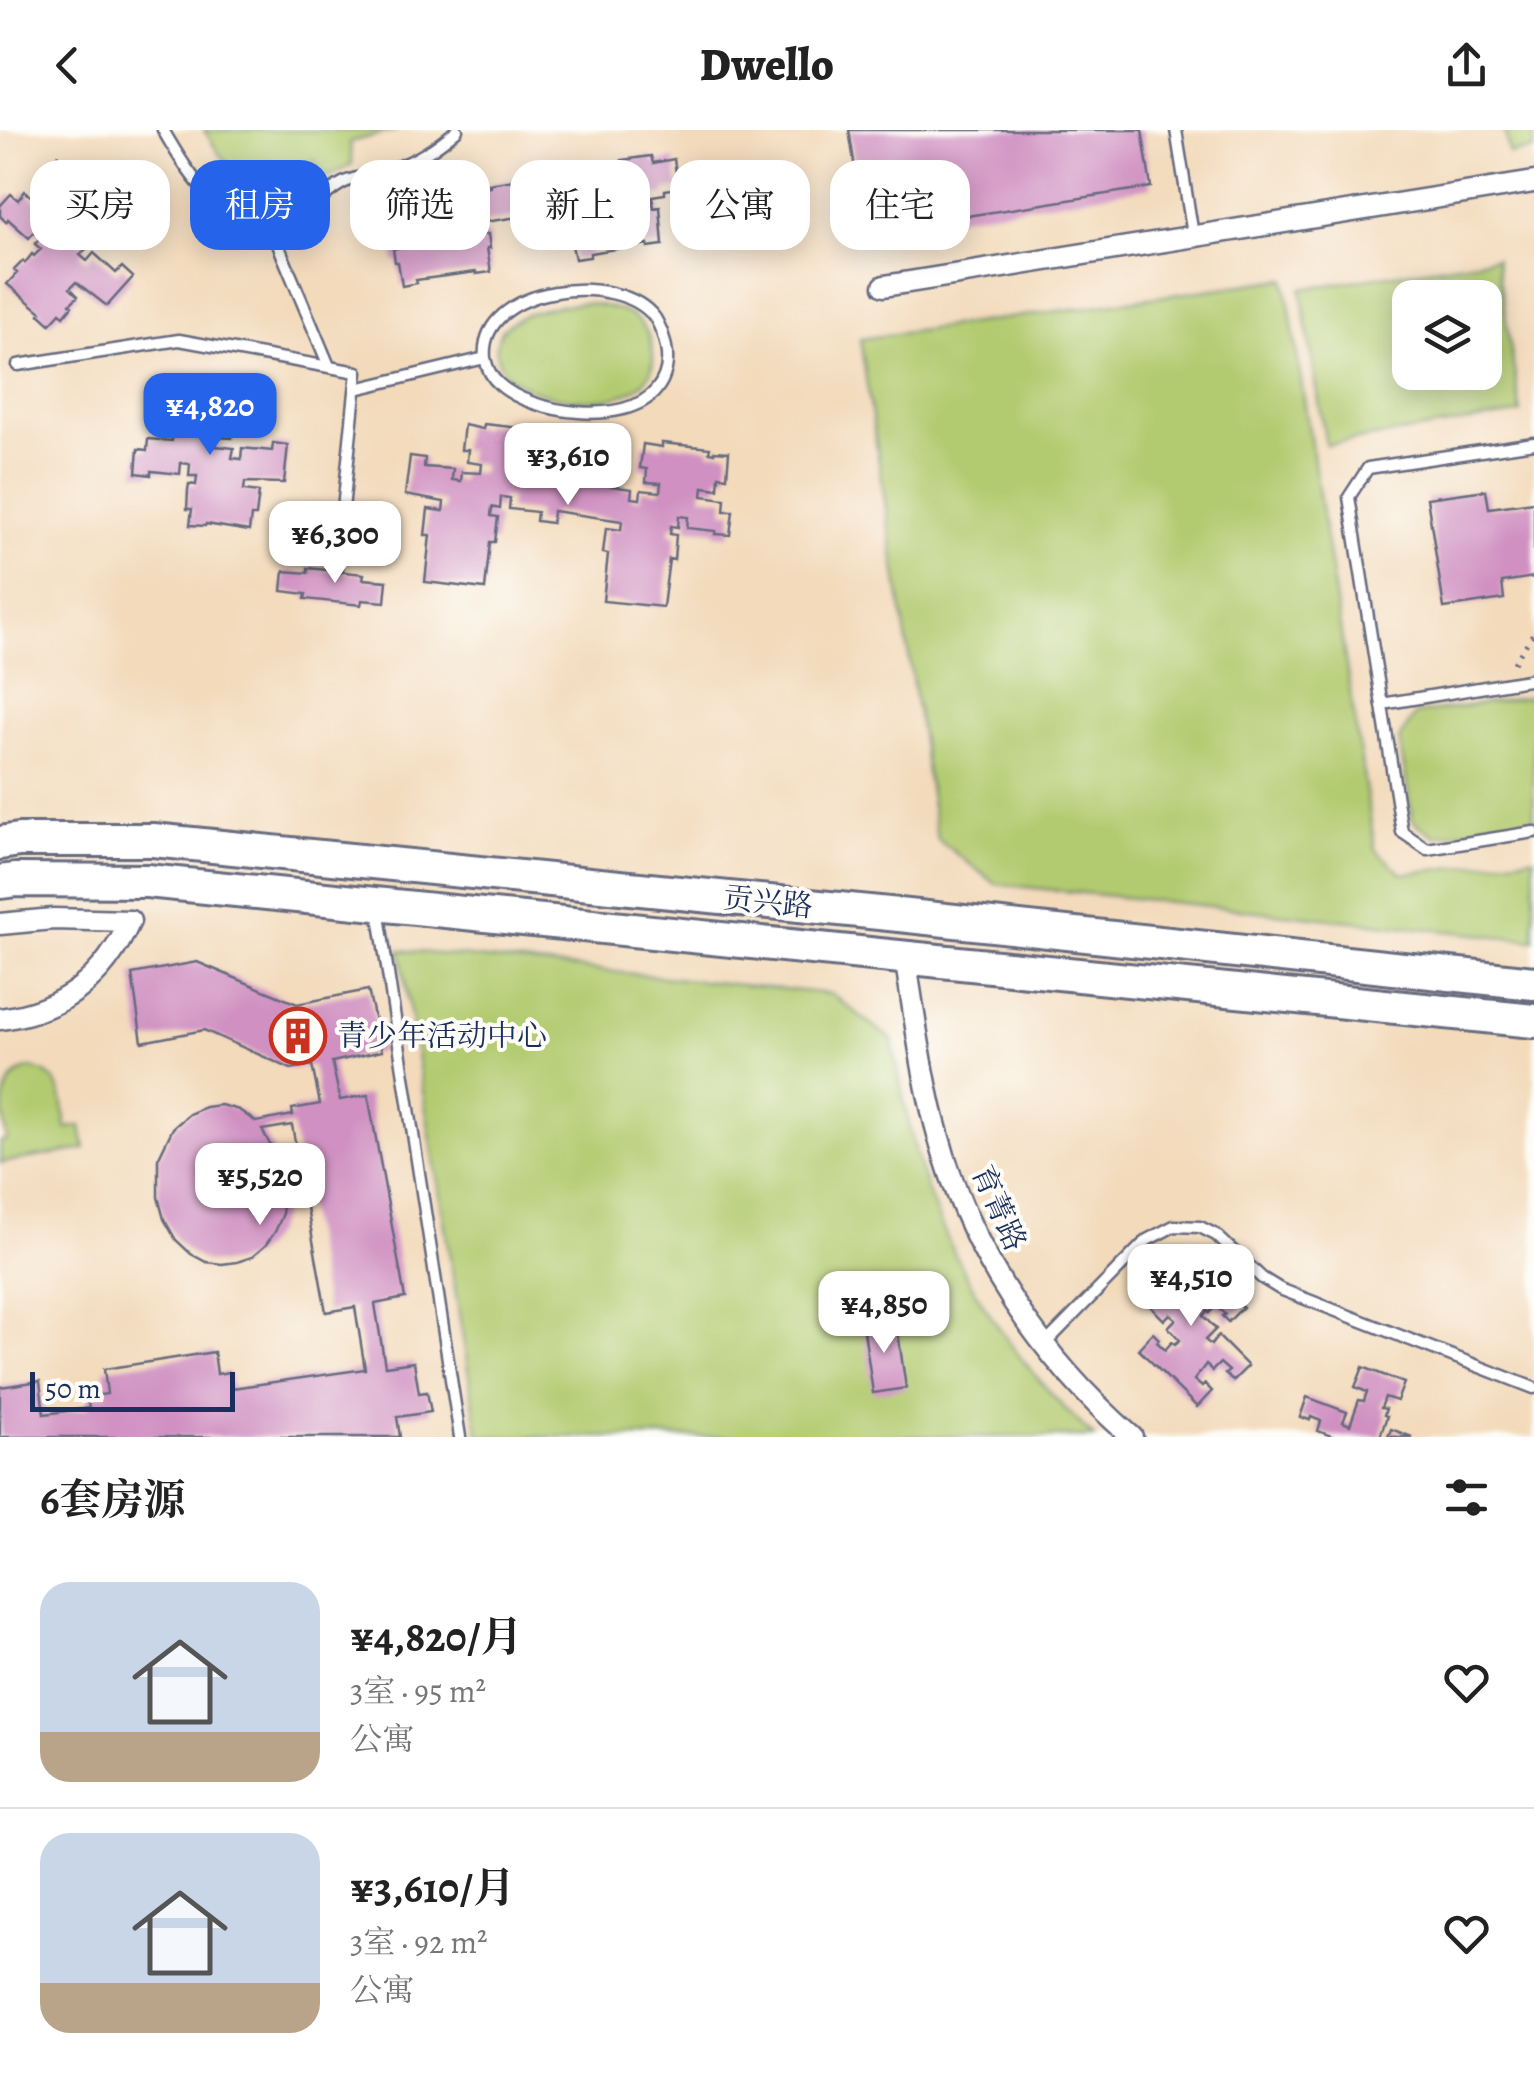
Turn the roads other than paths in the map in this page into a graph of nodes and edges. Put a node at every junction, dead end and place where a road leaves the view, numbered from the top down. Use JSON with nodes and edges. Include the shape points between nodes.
{"nodes":[{"id":1,"x":164,"y":130,"type":"edge"},
{"id":2,"x":457,"y":130,"type":"edge"},
{"id":3,"x":1176,"y":130,"type":"edge"},
{"id":4,"x":190,"y":172,"type":"edge"},
{"id":5,"x":1534,"y":182,"type":"edge"},
{"id":6,"x":330,"y":192,"type":"edge"},
{"id":7,"x":1193,"y":236,"type":"junction"},
{"id":8,"x":280,"y":250,"type":"edge"},
{"id":9,"x":884,"y":286,"type":"dead end"},
{"id":10,"x":484,"y":358,"type":"junction"},
{"id":11,"x":18,"y":365,"type":"dead end"},
{"id":12,"x":328,"y":366,"type":"junction"},
{"id":13,"x":356,"y":389,"type":"junction"},
{"id":14,"x":1534,"y":442,"type":"edge"},
{"id":15,"x":337,"y":568,"type":"dead end"},
{"id":16,"x":1534,"y":679,"type":"edge"},
{"id":17,"x":1382,"y":704,"type":"junction"},
{"id":18,"x":1534,"y":832,"type":"edge"},
{"id":19,"x":0,"y":843,"type":"edge"},
{"id":20,"x":0,"y":882,"type":"edge"},
{"id":21,"x":377,"y":903,"type":"junction"},
{"id":22,"x":0,"y":924,"type":"edge"},
{"id":23,"x":905,"y":957,"type":"junction"},
{"id":24,"x":1534,"y":983,"type":"edge"},
{"id":25,"x":0,"y":1019,"type":"edge"},
{"id":26,"x":1534,"y":1021,"type":"edge"},
{"id":27,"x":1044,"y":1346,"type":"junction"},
{"id":28,"x":1534,"y":1388,"type":"edge"},
{"id":29,"x":460,"y":1437,"type":"edge"},
{"id":30,"x":1132,"y":1437,"type":"edge"}],
"edges":[{"from":1,"to":4,"type":"lane"},
{"from":2,"to":6,"type":"lane","via":[[420,157]]},
{"from":3,"to":7,"type":"lane"},
{"from":5,"to":7,"type":"street"},
{"from":7,"to":9,"type":"street"},
{"from":8,"to":12,"type":"lane"},
{"from":10,"to":10,"type":"lane","via":[[510,392],[544,407],[590,412],[632,406],[652,394],[666,372],[667,354],[648,310],[610,294],[577,290],[530,299],[499,316]]},
{"from":10,"to":13,"type":"lane"},
{"from":11,"to":12,"type":"lane","via":[[179,340]]},
{"from":12,"to":13,"type":"lane","via":[[357,372]]},
{"from":13,"to":15,"type":"lane"},
{"from":14,"to":17,"type":"lane","via":[[1368,468],[1350,497]]},
{"from":16,"to":17,"type":"lane"},
{"from":17,"to":18,"type":"lane","via":[[1402,832],[1427,849]]},
{"from":19,"to":24,"type":"main road","name":"贡兴路","via":[[153,840]]},
{"from":20,"to":21,"type":"main road","name":"贡兴路","via":[[147,881]]},
{"from":21,"to":23,"type":"main road","name":"贡兴路"},
{"from":21,"to":29,"type":"lane"},
{"from":22,"to":25,"type":"street","via":[[130,921],[106,964],[73,994]]},
{"from":23,"to":26,"type":"main road","name":"贡兴路"},
{"from":23,"to":27,"type":"street","name":"育菁路","via":[[926,1086],[951,1178],[998,1279]]},
{"from":27,"to":28,"type":"lane","via":[[1147,1240],[1187,1225],[1224,1240],[1280,1289]]},
{"from":27,"to":30,"type":"street","name":"育菁路"}]}
